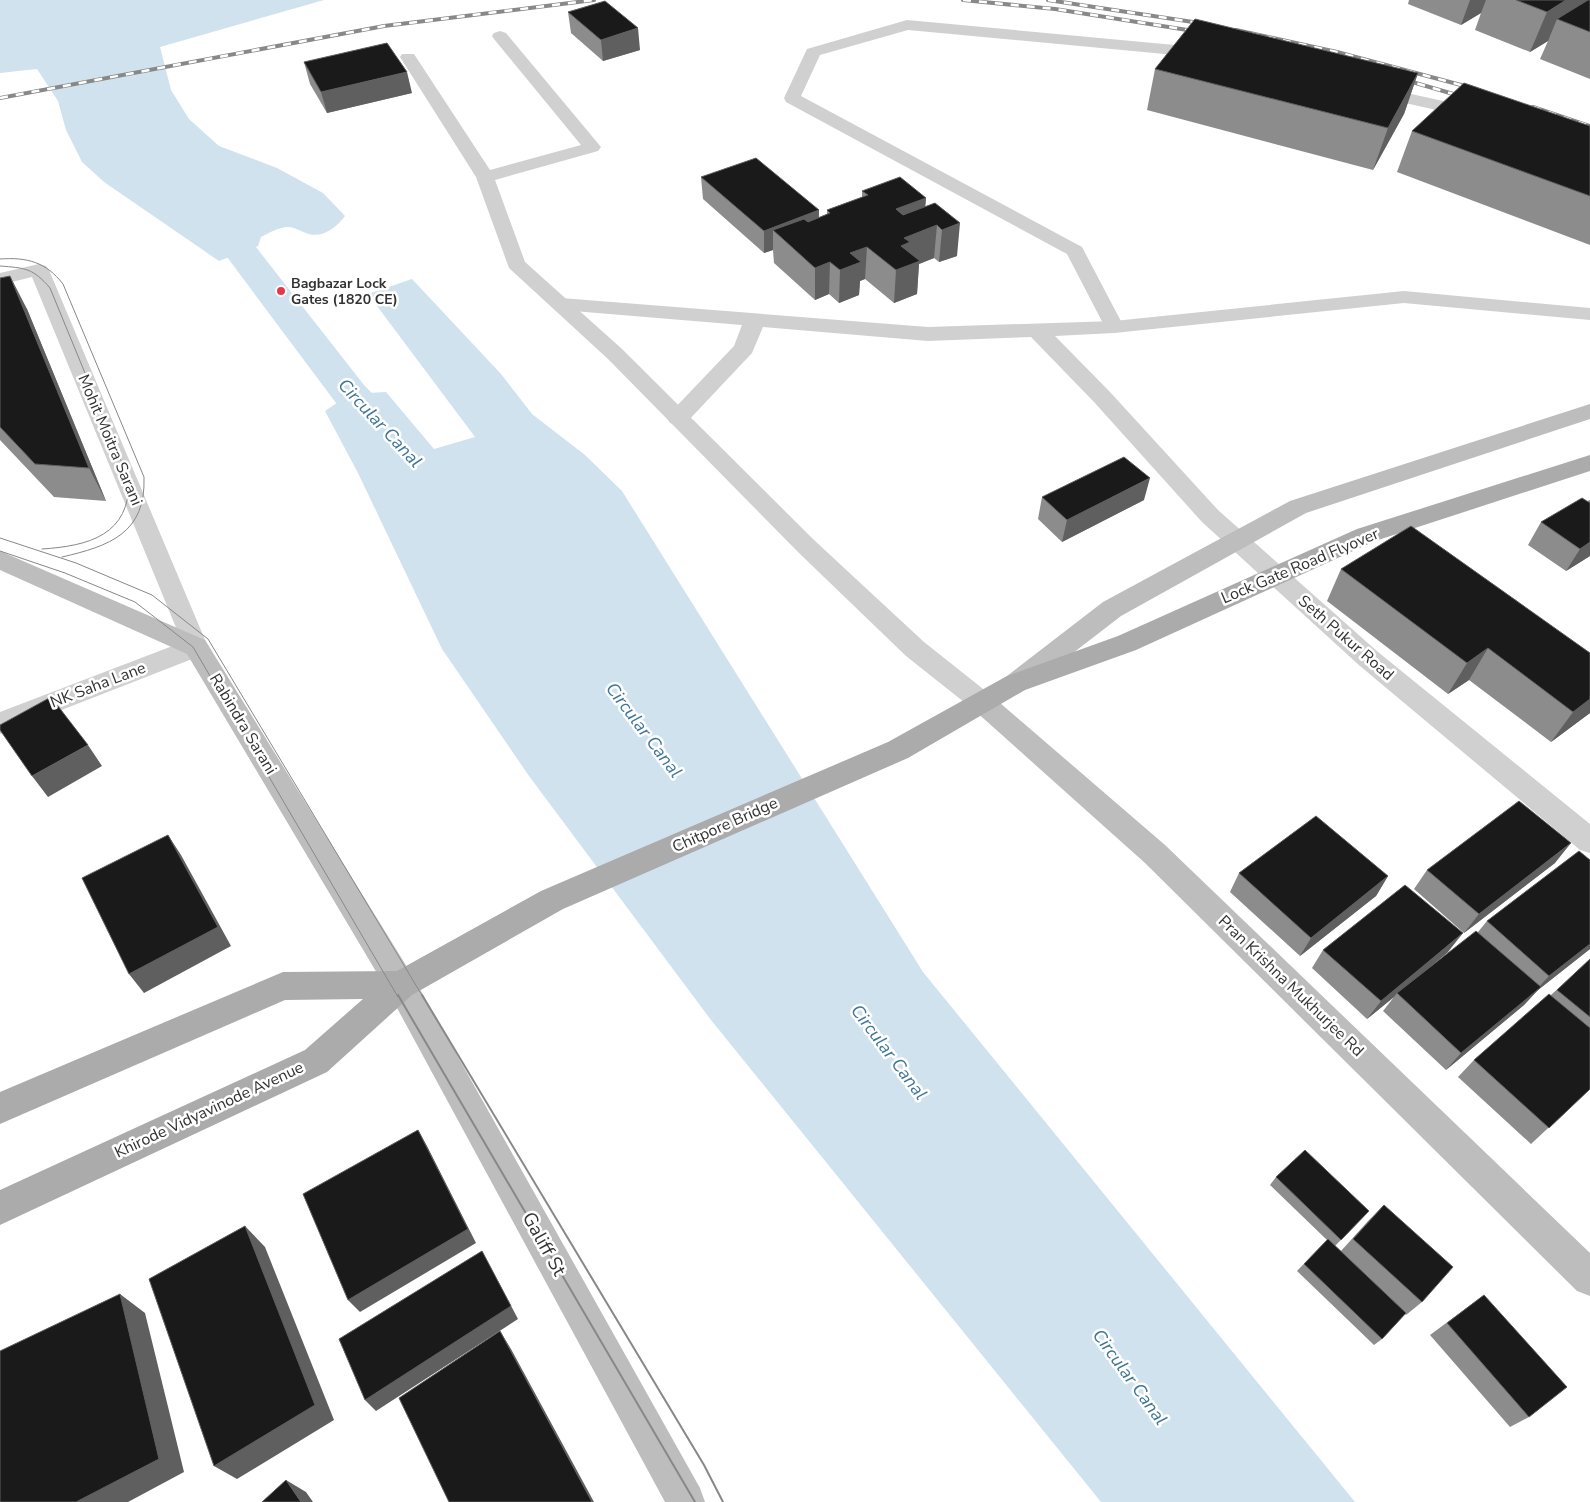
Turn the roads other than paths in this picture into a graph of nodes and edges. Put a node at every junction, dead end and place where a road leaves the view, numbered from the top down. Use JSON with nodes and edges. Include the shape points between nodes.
{"nodes":[{"id":1,"x":500,"y":36,"type":"dead end"},
{"id":2,"x":1219,"y":55,"type":"edge"},
{"id":3,"x":408,"y":57,"type":"dead end"},
{"id":4,"x":1361,"y":88,"type":"edge"},
{"id":5,"x":1491,"y":125,"type":"edge"},
{"id":6,"x":485,"y":177,"type":"junction"},
{"id":7,"x":0,"y":279,"type":"edge"},
{"id":8,"x":561,"y":304,"type":"junction"},
{"id":9,"x":1590,"y":314,"type":"edge"},
{"id":10,"x":755,"y":320,"type":"junction"},
{"id":11,"x":1114,"y":327,"type":"junction"},
{"id":12,"x":1037,"y":330,"type":"junction"},
{"id":13,"x":1590,"y":411,"type":"edge"},
{"id":14,"x":678,"y":418,"type":"junction"},
{"id":15,"x":1590,"y":463,"type":"edge"},
{"id":16,"x":0,"y":560,"type":"edge"},
{"id":17,"x":196,"y":646,"type":"junction"},
{"id":18,"x":1016,"y":684,"type":"junction"},
{"id":19,"x":983,"y":703,"type":"junction"},
{"id":20,"x":0,"y":723,"type":"edge"},
{"id":21,"x":1590,"y":841,"type":"edge"},
{"id":22,"x":401,"y":985,"type":"junction"},
{"id":23,"x":0,"y":1108,"type":"edge"},
{"id":24,"x":0,"y":1208,"type":"edge"},
{"id":25,"x":1590,"y":1278,"type":"edge"},
{"id":26,"x":686,"y":1502,"type":"edge"}],
"edges":[{"from":1,"to":6,"type":"lane","via":[[592,147]]},
{"from":2,"to":11,"type":"lane","via":[[907,25],[813,52],[792,98],[1075,251]]},
{"from":3,"to":6,"type":"lane"},
{"from":4,"to":5,"type":"lane","via":[[1437,105]]},
{"from":6,"to":8,"type":"lane","via":[[516,264]]},
{"from":7,"to":17,"type":"lane","name":"Mohit Moitra Sarani","via":[[38,270]]},
{"from":8,"to":10,"type":"street"},
{"from":8,"to":14,"type":"lane"},
{"from":9,"to":11,"type":"street","via":[[1404,296]]},
{"from":10,"to":12,"type":"street","via":[[928,334]]},
{"from":10,"to":14,"type":"street","via":[[744,348]]},
{"from":11,"to":12,"type":"street"},
{"from":12,"to":21,"type":"street","name":"Seth Pukur Road","via":[[1210,516],[1369,659]]},
{"from":13,"to":18,"type":"main road","via":[[1298,507],[1112,608]]},
{"from":14,"to":19,"type":"lane","via":[[915,649]]},
{"from":15,"to":18,"type":"main road","name":"Lock Gate Road Flyover","via":[[1366,535],[1127,643]]},
{"from":16,"to":17,"type":"main road"},
{"from":17,"to":20,"type":"street","name":"NK Saha Lane"},
{"from":17,"to":22,"type":"main road","name":"Rabindra Sarani"},
{"from":18,"to":19,"type":"main road","name":"Lock Gate Road Flyover"},
{"from":19,"to":22,"type":"main road","name":"Chitpore Bridge","via":[[898,750],[552,900]]},
{"from":19,"to":25,"type":"main road","name":"Pran Krishna Mukhurjee Rd","via":[[1156,854]]},
{"from":22,"to":23,"type":"main road","via":[[283,986]]},
{"from":22,"to":24,"type":"main road","name":"Khirode Vidyavinode Avenue","via":[[316,1060]]},
{"from":22,"to":26,"type":"main road","name":"Galiff St"}]}
